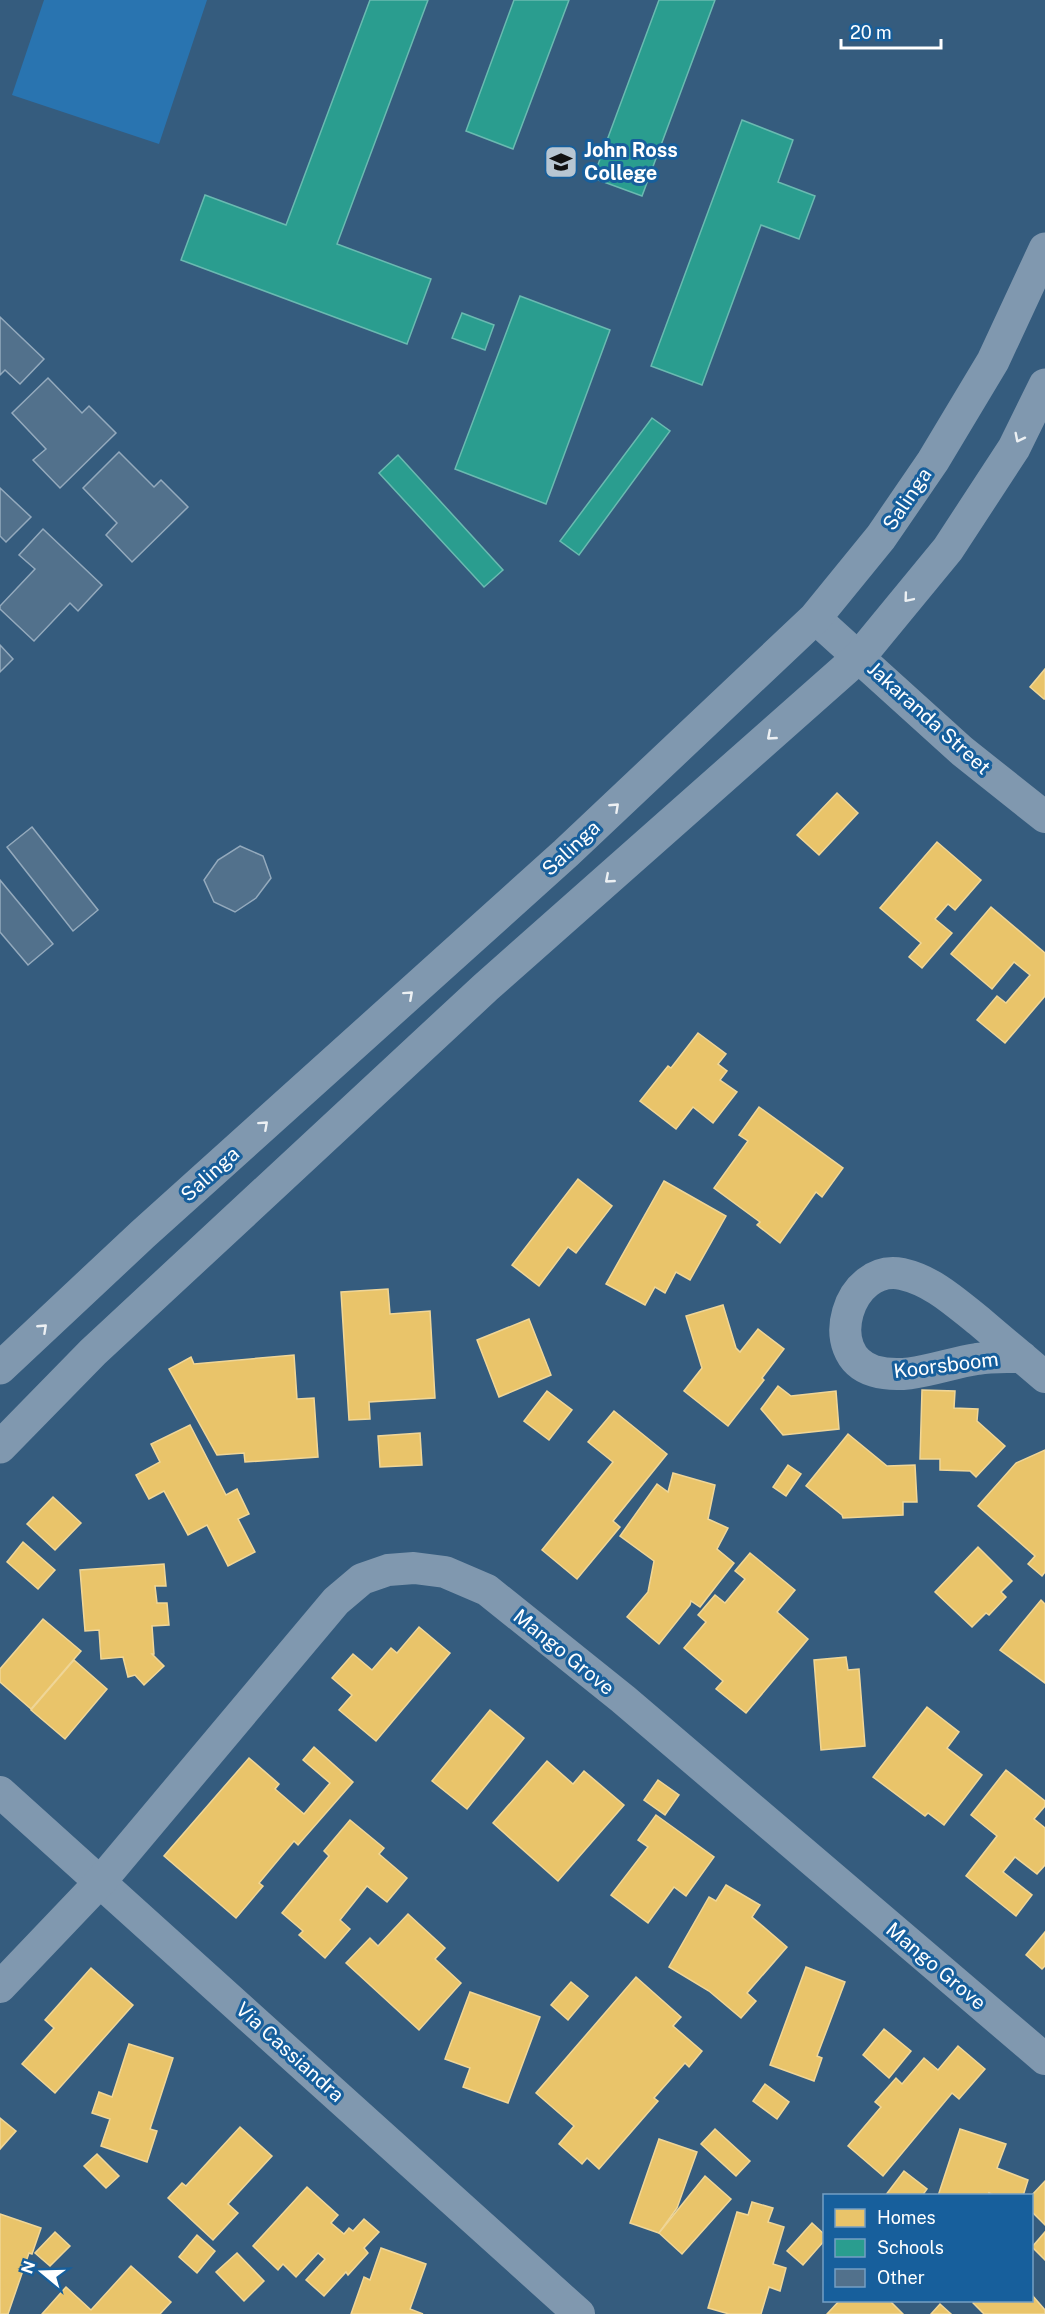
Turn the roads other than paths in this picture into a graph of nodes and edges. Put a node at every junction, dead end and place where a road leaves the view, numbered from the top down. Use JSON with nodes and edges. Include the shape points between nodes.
{"nodes":[{"id":1,"x":1045,"y":249,"type":"edge"},
{"id":2,"x":1045,"y":385,"type":"edge"},
{"id":3,"x":815,"y":618,"type":"junction"},
{"id":4,"x":860,"y":656,"type":"junction"},
{"id":5,"x":1045,"y":817,"type":"edge"},
{"id":6,"x":1034,"y":1367,"type":"edge"},
{"id":7,"x":0,"y":1368,"type":"edge"},
{"id":8,"x":0,"y":1447,"type":"edge"},
{"id":9,"x":0,"y":1792,"type":"edge"},
{"id":10,"x":101,"y":1881,"type":"junction"},
{"id":11,"x":0,"y":1987,"type":"edge"},
{"id":12,"x":1045,"y":2059,"type":"edge"},
{"id":13,"x":579,"y":2314,"type":"edge"}],
"edges":[{"from":1,"to":3,"type":"street","name":"Salinga","via":[[993,361],[933,461],[881,537]]},
{"from":2,"to":4,"type":"street","one_way":true,"via":[[1014,448],[948,549]]},
{"from":3,"to":4,"type":"street","name":"Jakaranda Street"},
{"from":7,"to":3,"type":"street","name":"Salinga","one_way":true,"via":[[566,853]]},
{"from":4,"to":5,"type":"street","name":"Jakaranda Street","via":[[962,751]]},
{"from":4,"to":8,"type":"street","one_way":true,"via":[[486,987],[93,1352]]},
{"from":6,"to":6,"type":"street","name":"Koorsboom","via":[[936,1287],[900,1274],[876,1277],[864,1284],[849,1305],[847,1341],[857,1362],[871,1370],[886,1374],[924,1372],[977,1359]]},
{"from":9,"to":10,"type":"street","name":"Via Cassiandra"},
{"from":10,"to":11,"type":"street","name":"Mango Grove"},
{"from":10,"to":12,"type":"street","name":"Mango Grove","via":[[336,1601],[362,1579],[388,1570],[445,1572],[488,1590],[614,1692]]},
{"from":10,"to":13,"type":"street","name":"Via Cassiandra"}]}
